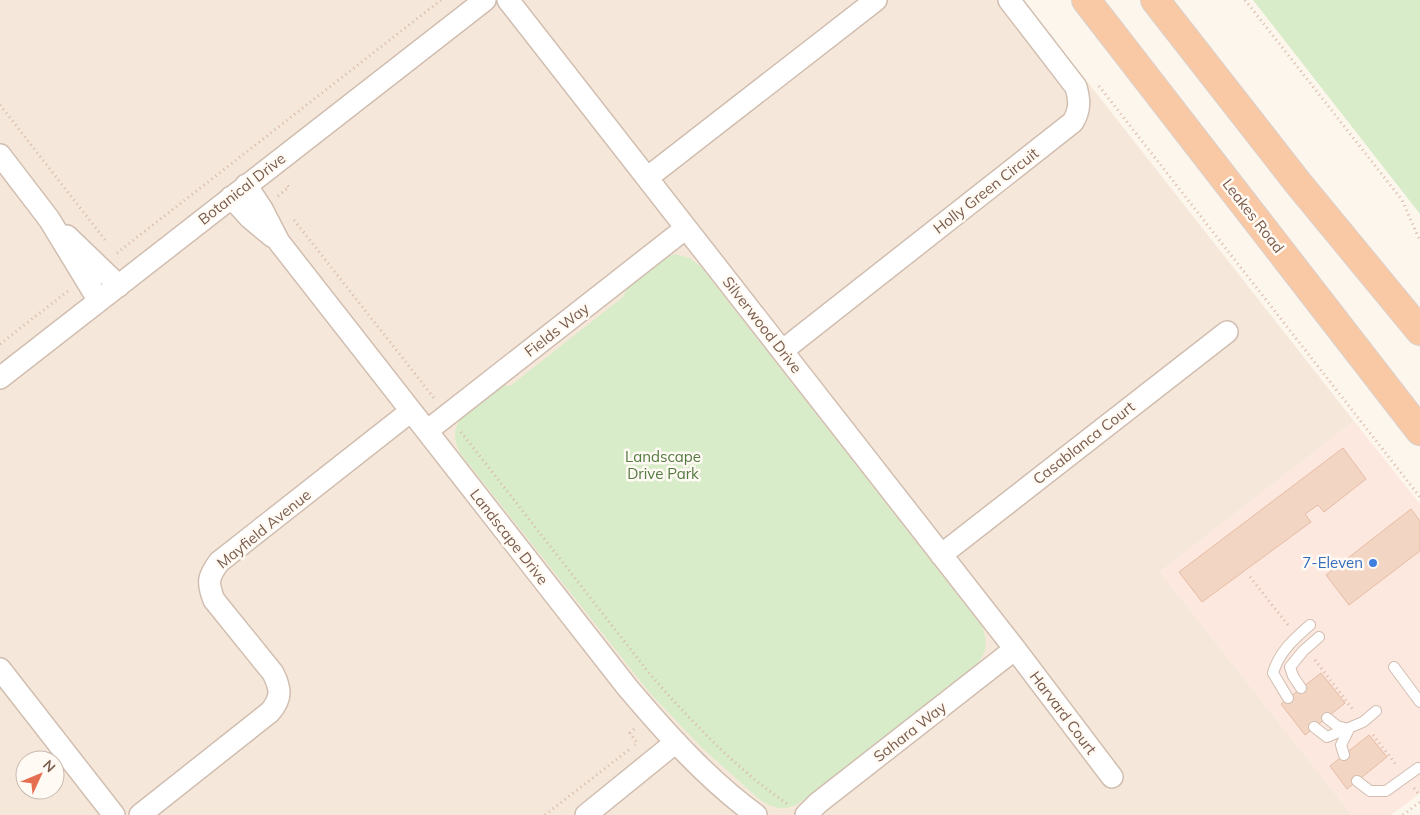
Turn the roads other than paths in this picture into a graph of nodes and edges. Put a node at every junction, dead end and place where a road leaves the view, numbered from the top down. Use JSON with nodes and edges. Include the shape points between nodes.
{"nodes":[{"id":1,"x":485,"y":0,"type":"edge"},
{"id":2,"x":508,"y":0,"type":"edge"},
{"id":3,"x":876,"y":0,"type":"edge"},
{"id":4,"x":1009,"y":0,"type":"edge"},
{"id":5,"x":1086,"y":0,"type":"edge"},
{"id":6,"x":1155,"y":0,"type":"edge"},
{"id":7,"x":0,"y":155,"type":"edge"},
{"id":8,"x":647,"y":178,"type":"junction"},
{"id":9,"x":239,"y":191,"type":"junction"},
{"id":10,"x":686,"y":228,"type":"junction"},
{"id":11,"x":91,"y":272,"type":"junction"},
{"id":12,"x":119,"y":286,"type":"junction"},
{"id":13,"x":99,"y":301,"type":"junction"},
{"id":14,"x":1420,"y":331,"type":"edge"},
{"id":15,"x":1227,"y":332,"type":"dead end"},
{"id":16,"x":782,"y":351,"type":"junction"},
{"id":17,"x":0,"y":378,"type":"edge"},
{"id":18,"x":412,"y":411,"type":"junction"},
{"id":19,"x":427,"y":431,"type":"junction"},
{"id":20,"x":1420,"y":431,"type":"edge"},
{"id":21,"x":941,"y":555,"type":"junction"},
{"id":22,"x":1310,"y":625,"type":"dead end"},
{"id":23,"x":1319,"y":637,"type":"dead end"},
{"id":24,"x":1015,"y":649,"type":"junction"},
{"id":25,"x":1394,"y":667,"type":"dead end"},
{"id":26,"x":0,"y":669,"type":"edge"},
{"id":27,"x":1301,"y":688,"type":"dead end"},
{"id":28,"x":1288,"y":698,"type":"dead end"},
{"id":29,"x":1420,"y":702,"type":"edge"},
{"id":30,"x":1376,"y":711,"type":"dead end"},
{"id":31,"x":1327,"y":718,"type":"dead end"},
{"id":32,"x":1314,"y":728,"type":"dead end"},
{"id":33,"x":1349,"y":729,"type":"junction"},
{"id":34,"x":676,"y":742,"type":"junction"},
{"id":35,"x":1344,"y":755,"type":"dead end"},
{"id":36,"x":1418,"y":768,"type":"dead end"},
{"id":37,"x":1112,"y":777,"type":"dead end"},
{"id":38,"x":1357,"y":781,"type":"dead end"},
{"id":39,"x":798,"y":811,"type":"edge"},
{"id":40,"x":114,"y":815,"type":"edge"},
{"id":41,"x":140,"y":815,"type":"edge"},
{"id":42,"x":586,"y":815,"type":"edge"},
{"id":43,"x":756,"y":815,"type":"edge"}],
"edges":[{"from":1,"to":9,"type":"street","name":"Botanical Drive"},
{"from":2,"to":8,"type":"street","name":"Silverwood Drive"},
{"from":3,"to":8,"type":"street"},
{"from":4,"to":16,"type":"street","name":"Holly Green Circuit","via":[[1076,87],[1080,106],[1073,122]]},
{"from":5,"to":20,"type":"highway","name":"Leakes Road"},
{"from":6,"to":14,"type":"highway","via":[[1298,183]]},
{"from":7,"to":11,"type":"street"},
{"from":8,"to":10,"type":"street","name":"Silverwood Drive"},
{"from":9,"to":12,"type":"street","name":"Botanical Drive"},
{"from":9,"to":18,"type":"street","name":"Landscape Drive","via":[[250,218],[279,242]]},
{"from":10,"to":16,"type":"street","name":"Silverwood Drive"},
{"from":10,"to":19,"type":"street","name":"Fields Way"},
{"from":11,"to":12,"type":"street"},
{"from":11,"to":13,"type":"street"},
{"from":12,"to":13,"type":"street","name":"Botanical Drive"},
{"from":13,"to":17,"type":"street","name":"Botanical Drive"},
{"from":15,"to":21,"type":"street","name":"Casablanca Court"},
{"from":16,"to":21,"type":"street","name":"Silverwood Drive"},
{"from":18,"to":19,"type":"street","name":"Landscape Drive"},
{"from":18,"to":41,"type":"street","name":"Mayfield Avenue","via":[[219,562],[212,572],[209,587],[214,600],[273,673],[279,685],[276,706]]},
{"from":19,"to":34,"type":"street","name":"Landscape Drive","via":[[621,680]]},
{"from":21,"to":24,"type":"street","name":"Silverwood Drive"},
{"from":22,"to":28,"type":"lane","via":[[1277,660],[1273,673]]},
{"from":23,"to":27,"type":"lane","via":[[1290,667]]},
{"from":24,"to":37,"type":"street","name":"Harvard Court"},
{"from":24,"to":39,"type":"street","name":"Sahara Way","via":[[818,803]]},
{"from":25,"to":29,"type":"lane"},
{"from":26,"to":40,"type":"street"},
{"from":30,"to":33,"type":"lane"},
{"from":31,"to":33,"type":"lane","via":[[1337,726]]},
{"from":32,"to":33,"type":"lane","via":[[1327,737]]},
{"from":33,"to":35,"type":"lane","via":[[1341,745]]},
{"from":34,"to":42,"type":"street"},
{"from":34,"to":43,"type":"street","name":"Landscape Drive","via":[[708,776]]},
{"from":36,"to":38,"type":"lane","via":[[1386,790],[1370,791]]}]}
